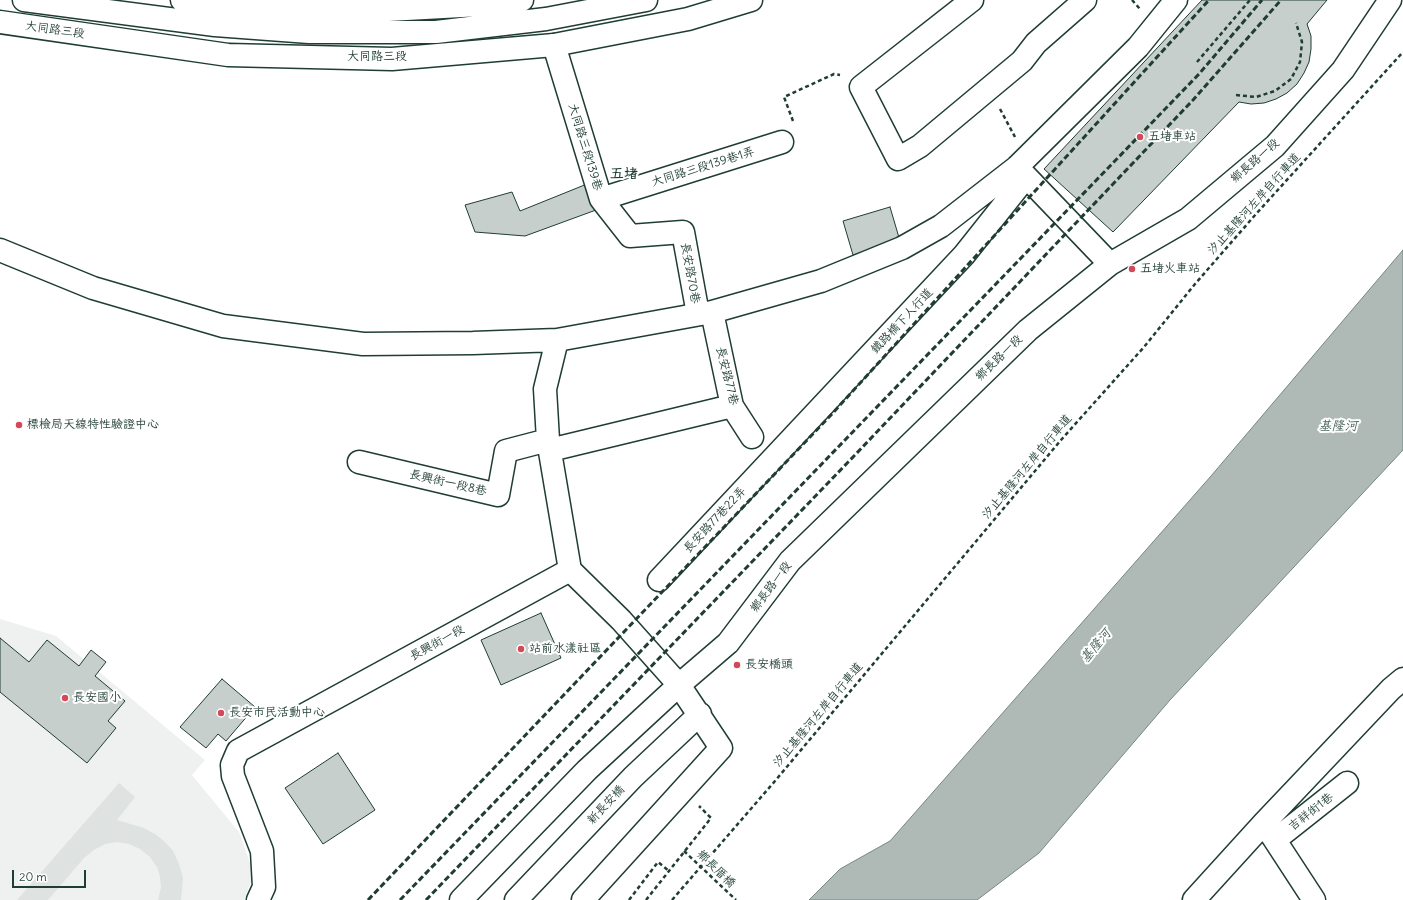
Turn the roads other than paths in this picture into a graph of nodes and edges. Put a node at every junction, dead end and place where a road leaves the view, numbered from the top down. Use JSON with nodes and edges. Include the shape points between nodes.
{"nodes":[{"id":1,"x":24,"y":0,"type":"edge"},
{"id":2,"x":182,"y":0,"type":"edge"},
{"id":3,"x":522,"y":0,"type":"edge"},
{"id":4,"x":646,"y":0,"type":"edge"},
{"id":5,"x":751,"y":0,"type":"edge"},
{"id":6,"x":972,"y":0,"type":"edge"},
{"id":7,"x":1086,"y":0,"type":"edge"},
{"id":8,"x":1176,"y":0,"type":"edge"},
{"id":9,"x":1390,"y":0,"type":"edge"},
{"id":10,"x":0,"y":22,"type":"edge"},
{"id":11,"x":554,"y":45,"type":"junction"},
{"id":12,"x":782,"y":142,"type":"road end"},
{"id":13,"x":1024,"y":167,"type":"junction"},
{"id":14,"x":601,"y":199,"type":"junction"},
{"id":15,"x":683,"y":232,"type":"joint"},
{"id":16,"x":0,"y":250,"type":"edge"},
{"id":17,"x":1110,"y":264,"type":"junction"},
{"id":18,"x":705,"y":313,"type":"junction"},
{"id":19,"x":557,"y":340,"type":"junction"},
{"id":20,"x":732,"y":406,"type":"junction"},
{"id":21,"x":752,"y":437,"type":"dead end"},
{"id":22,"x":549,"y":445,"type":"junction"},
{"id":23,"x":772,"y":460,"type":"joint"},
{"id":24,"x":359,"y":462,"type":"dead end"},
{"id":25,"x":570,"y":570,"type":"junction"},
{"id":26,"x":658,"y":580,"type":"dead end"},
{"id":27,"x":1403,"y":679,"type":"edge"},
{"id":28,"x":679,"y":685,"type":"junction"},
{"id":29,"x":700,"y":714,"type":"junction"},
{"id":30,"x":1347,"y":783,"type":"dead end"},
{"id":31,"x":1270,"y":832,"type":"junction"},
{"id":32,"x":1197,"y":899,"type":"edge"},
{"id":33,"x":258,"y":900,"type":"edge"},
{"id":34,"x":461,"y":900,"type":"edge"},
{"id":35,"x":516,"y":900,"type":"edge"},
{"id":36,"x":583,"y":900,"type":"edge"},
{"id":37,"x":1314,"y":900,"type":"edge"}],
"edges":[{"from":1,"to":4,"type":"main road","via":[[215,25],[309,32],[436,32],[546,20]]},
{"from":2,"to":3,"type":"main road","via":[[256,10],[388,10]]},
{"from":5,"to":11,"type":"main road","name":"大同路三段","via":[[688,19]]},
{"from":6,"to":7,"type":"main road","via":[[862,87],[898,159],[920,146],[987,91],[1022,61],[1036,43]]},
{"from":8,"to":13,"type":"main road","via":[[1138,47]]},
{"from":9,"to":17,"type":"main road","name":"鄉長路一段","via":[[1343,70],[1275,146],[1188,219]]},
{"from":10,"to":11,"type":"main road","name":"大同路三段","via":[[228,55],[392,59]]},
{"from":11,"to":14,"type":"main road","name":"大同路三段139巷"},
{"from":12,"to":14,"type":"main road","name":"大同路三段139巷1弄"},
{"from":13,"to":17,"type":"main road"},
{"from":13,"to":18,"type":"main road","via":[[941,226],[902,248],[821,281]]},
{"from":13,"to":23,"type":"main road","name":"鐵路橋下人行道","via":[[964,255]]},
{"from":14,"to":15,"type":"main road","name":"大同路三段139巷","via":[[630,236]]},
{"from":15,"to":18,"type":"main road","name":"長安路70巷"},
{"from":16,"to":19,"type":"main road","via":[[93,288],[223,326],[363,344]]},
{"from":17,"to":28,"type":"main road","name":"鄉長路一段","via":[[1028,330],[790,561],[728,643]]},
{"from":18,"to":19,"type":"main road"},
{"from":18,"to":20,"type":"main road","name":"長安路77巷"},
{"from":19,"to":22,"type":"main road","via":[[545,389]]},
{"from":20,"to":21,"type":"main road","name":"長安路77巷"},
{"from":20,"to":22,"type":"main road"},
{"from":22,"to":24,"type":"main road","name":"長興街一段8巷","via":[[506,450],[498,495]]},
{"from":22,"to":25,"type":"main road"},
{"from":23,"to":26,"type":"main road","name":"長安路77巷22弄"},
{"from":25,"to":28,"type":"main road","via":[[621,620]]},
{"from":25,"to":33,"type":"main road","name":"長興街一段","via":[[238,751],[232,765],[233,776],[262,851],[264,887]]},
{"from":27,"to":31,"type":"main road","via":[[1391,689]]},
{"from":28,"to":29,"type":"main road"},
{"from":28,"to":34,"type":"main road","name":"鄉長路一段","via":[[587,770]]},
{"from":29,"to":35,"type":"main road","name":"新長安橋","via":[[633,777]]},
{"from":29,"to":36,"type":"main road","via":[[721,748]]},
{"from":30,"to":31,"type":"main road","name":"吉祥街1巷"},
{"from":31,"to":32,"type":"main road"},
{"from":31,"to":37,"type":"main road"}]}
